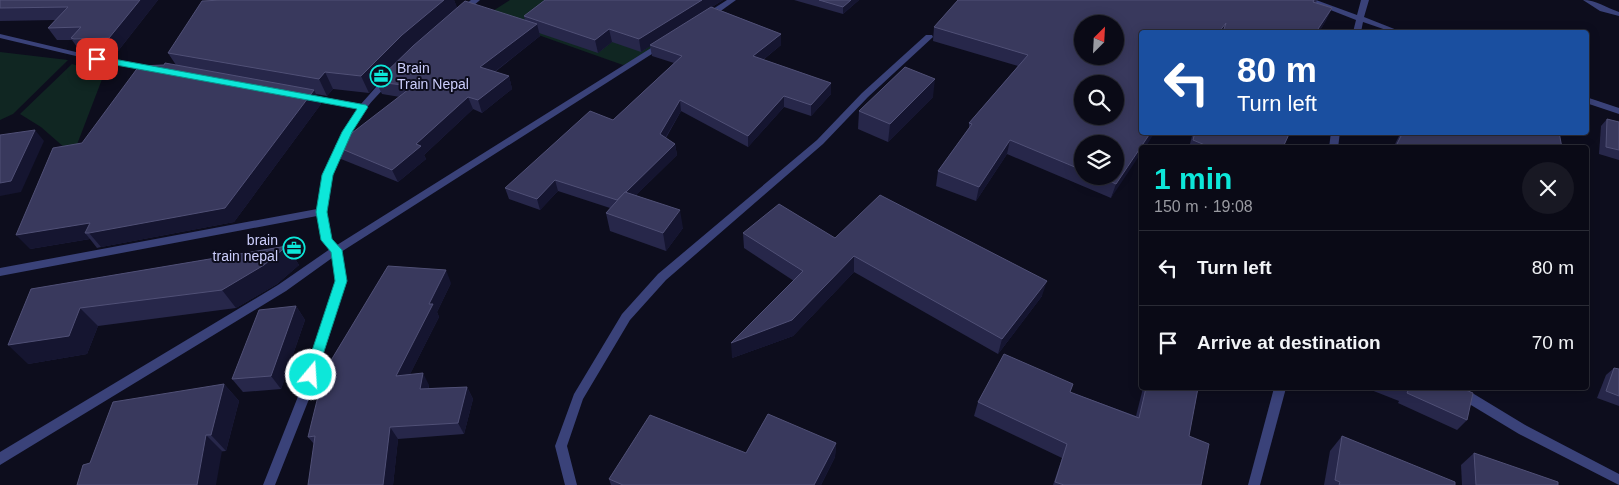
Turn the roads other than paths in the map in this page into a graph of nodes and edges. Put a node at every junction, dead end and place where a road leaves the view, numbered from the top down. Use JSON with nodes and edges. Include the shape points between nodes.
{"nodes":[{"id":1,"x":476,"y":0,"type":"edge"},
{"id":2,"x":732,"y":0,"type":"edge"},
{"id":3,"x":1309,"y":0,"type":"edge"},
{"id":4,"x":1365,"y":0,"type":"edge"},
{"id":5,"x":1587,"y":0,"type":"edge"},
{"id":6,"x":1619,"y":14,"type":"edge"},
{"id":7,"x":453,"y":19,"type":"edge"},
{"id":8,"x":1360,"y":19,"type":"junction"},
{"id":9,"x":699,"y":21,"type":"edge"},
{"id":10,"x":1357,"y":30,"type":"edge"},
{"id":11,"x":1392,"y":30,"type":"edge"},
{"id":12,"x":0,"y":36,"type":"edge"},
{"id":13,"x":929,"y":37,"type":"dead end"},
{"id":14,"x":667,"y":41,"type":"edge"},
{"id":15,"x":163,"y":71,"type":"edge"},
{"id":16,"x":394,"y":73,"type":"edge"},
{"id":17,"x":296,"y":95,"type":"edge"},
{"id":18,"x":1589,"y":101,"type":"edge"},
{"id":19,"x":363,"y":107,"type":"junction"},
{"id":20,"x":1619,"y":111,"type":"edge"},
{"id":21,"x":321,"y":212,"type":"junction"},
{"id":22,"x":336,"y":250,"type":"junction"},
{"id":23,"x":0,"y":272,"type":"edge"},
{"id":24,"x":1279,"y":390,"type":"edge"},
{"id":25,"x":1449,"y":390,"type":"edge"},
{"id":26,"x":0,"y":459,"type":"edge"},
{"id":27,"x":1619,"y":480,"type":"edge"},
{"id":28,"x":269,"y":485,"type":"edge"},
{"id":29,"x":571,"y":485,"type":"edge"},
{"id":30,"x":1254,"y":485,"type":"edge"}],
"edges":[{"from":1,"to":7,"type":"street","via":[[462,6]]},
{"from":2,"to":9,"type":"street"},
{"from":3,"to":8,"type":"street"},
{"from":4,"to":8,"type":"street"},
{"from":5,"to":6,"type":"street"},
{"from":8,"to":10,"type":"street"},
{"from":8,"to":11,"type":"street"},
{"from":12,"to":15,"type":"street"},
{"from":13,"to":29,"type":"street","via":[[820,142],[662,277],[626,317],[578,398],[561,446]]},
{"from":14,"to":22,"type":"street"},
{"from":16,"to":19,"type":"street"},
{"from":17,"to":19,"type":"street"},
{"from":18,"to":20,"type":"street"},
{"from":19,"to":21,"type":"street","via":[[327,175]]},
{"from":21,"to":22,"type":"street","via":[[327,240]]},
{"from":21,"to":23,"type":"street"},
{"from":22,"to":26,"type":"street","via":[[282,288]]},
{"from":22,"to":28,"type":"street","via":[[341,281],[305,394]]},
{"from":24,"to":30,"type":"street"},
{"from":25,"to":27,"type":"street","via":[[1470,398]]}]}
